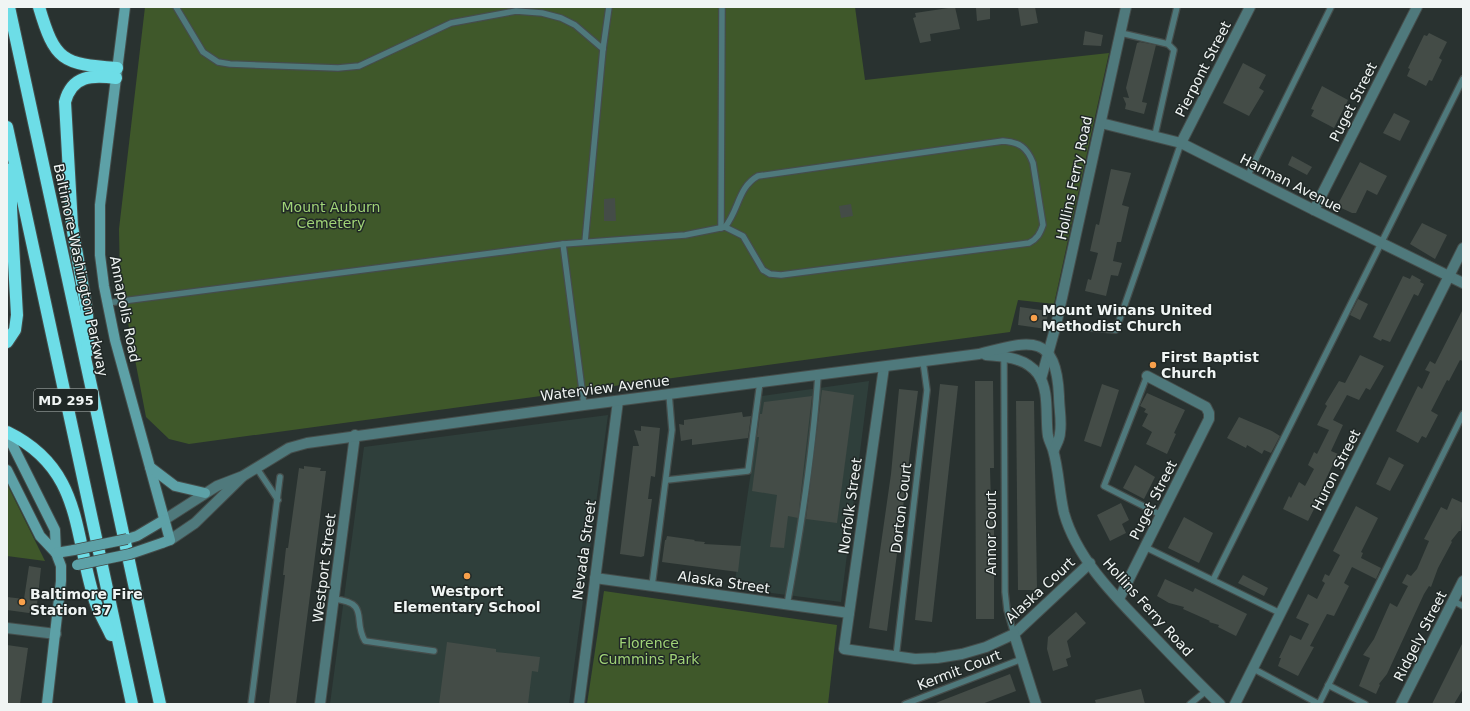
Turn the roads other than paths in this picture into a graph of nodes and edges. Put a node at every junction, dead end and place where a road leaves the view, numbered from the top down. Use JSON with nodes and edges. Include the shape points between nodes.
{"nodes":[{"id":1,"x":9,"y":7,"type":"edge"},
{"id":2,"x":40,"y":7,"type":"edge"},
{"id":3,"x":125,"y":7,"type":"edge"},
{"id":4,"x":176,"y":7,"type":"edge"},
{"id":5,"x":609,"y":7,"type":"edge"},
{"id":6,"x":722,"y":7,"type":"edge"},
{"id":7,"x":1126,"y":7,"type":"edge"},
{"id":8,"x":1177,"y":7,"type":"edge"},
{"id":9,"x":1250,"y":7,"type":"edge"},
{"id":10,"x":1331,"y":7,"type":"edge"},
{"id":11,"x":1417,"y":7,"type":"edge"},
{"id":12,"x":1121,"y":33,"type":"junction"},
{"id":13,"x":1168,"y":44,"type":"junction"},
{"id":14,"x":603,"y":49,"type":"junction"},
{"id":15,"x":116,"y":73,"type":"junction"},
{"id":16,"x":1463,"y":79,"type":"edge"},
{"id":17,"x":1101,"y":123,"type":"junction"},
{"id":18,"x":7,"y":127,"type":"edge"},
{"id":19,"x":1155,"y":135,"type":"junction"},
{"id":20,"x":1181,"y":143,"type":"junction"},
{"id":21,"x":11,"y":146,"type":"junction"},
{"id":22,"x":1247,"y":177,"type":"junction"},
{"id":23,"x":1314,"y":210,"type":"junction"},
{"id":24,"x":723,"y":227,"type":"junction"},
{"id":25,"x":585,"y":242,"type":"junction"},
{"id":26,"x":1381,"y":243,"type":"junction"},
{"id":27,"x":563,"y":244,"type":"junction"},
{"id":28,"x":1463,"y":248,"type":"edge"},
{"id":29,"x":1449,"y":276,"type":"junction"},
{"id":30,"x":1463,"y":283,"type":"edge"},
{"id":31,"x":107,"y":303,"type":"junction"},
{"id":32,"x":1056,"y":325,"type":"junction"},
{"id":33,"x":7,"y":342,"type":"edge"},
{"id":34,"x":979,"y":354,"type":"junction"},
{"id":35,"x":1048,"y":354,"type":"junction"},
{"id":36,"x":1004,"y":357,"type":"junction"},
{"id":37,"x":923,"y":361,"type":"junction"},
{"id":38,"x":884,"y":367,"type":"junction"},
{"id":39,"x":818,"y":375,"type":"junction"},
{"id":40,"x":1038,"y":376,"type":"junction"},
{"id":41,"x":1147,"y":376,"type":"joint"},
{"id":42,"x":760,"y":382,"type":"junction"},
{"id":43,"x":90,"y":383,"type":"junction"},
{"id":44,"x":669,"y":394,"type":"junction"},
{"id":45,"x":618,"y":401,"type":"junction"},
{"id":46,"x":584,"y":404,"type":"junction"},
{"id":47,"x":1463,"y":414,"type":"edge"},
{"id":48,"x":7,"y":433,"type":"edge"},
{"id":49,"x":355,"y":435,"type":"junction"},
{"id":50,"x":1054,"y":450,"type":"junction"},
{"id":51,"x":150,"y":467,"type":"junction"},
{"id":52,"x":256,"y":467,"type":"junction"},
{"id":53,"x":7,"y":470,"type":"edge"},
{"id":54,"x":243,"y":476,"type":"junction"},
{"id":55,"x":280,"y":477,"type":"dead end"},
{"id":56,"x":667,"y":480,"type":"junction"},
{"id":57,"x":205,"y":493,"type":"junction"},
{"id":58,"x":278,"y":500,"type":"junction"},
{"id":59,"x":1161,"y":515,"type":"junction"},
{"id":60,"x":161,"y":521,"type":"junction"},
{"id":61,"x":166,"y":542,"type":"junction"},
{"id":62,"x":1145,"y":547,"type":"junction"},
{"id":63,"x":56,"y":553,"type":"junction"},
{"id":64,"x":1090,"y":563,"type":"junction"},
{"id":65,"x":61,"y":566,"type":"junction"},
{"id":66,"x":595,"y":578,"type":"junction"},
{"id":67,"x":1213,"y":580,"type":"junction"},
{"id":68,"x":1463,"y":581,"type":"edge"},
{"id":69,"x":652,"y":586,"type":"junction"},
{"id":70,"x":334,"y":599,"type":"junction"},
{"id":71,"x":1119,"y":599,"type":"junction"},
{"id":72,"x":1453,"y":601,"type":"junction"},
{"id":73,"x":787,"y":605,"type":"junction"},
{"id":74,"x":1463,"y":606,"type":"edge"},
{"id":75,"x":849,"y":613,"type":"junction"},
{"id":76,"x":1280,"y":613,"type":"junction"},
{"id":77,"x":7,"y":628,"type":"edge"},
{"id":78,"x":56,"y":634,"type":"junction"},
{"id":79,"x":1014,"y":634,"type":"junction"},
{"id":80,"x":844,"y":649,"type":"joint"},
{"id":81,"x":434,"y":651,"type":"dead end"},
{"id":82,"x":120,"y":654,"type":"junction"},
{"id":83,"x":896,"y":657,"type":"junction"},
{"id":84,"x":1022,"y":659,"type":"junction"},
{"id":85,"x":1252,"y":668,"type":"junction"},
{"id":86,"x":1328,"y":685,"type":"junction"},
{"id":87,"x":1206,"y":691,"type":"junction"},
{"id":88,"x":47,"y":704,"type":"edge"},
{"id":89,"x":132,"y":704,"type":"edge"},
{"id":90,"x":160,"y":704,"type":"edge"},
{"id":91,"x":252,"y":704,"type":"edge"},
{"id":92,"x":320,"y":704,"type":"edge"},
{"id":93,"x":579,"y":704,"type":"edge"},
{"id":94,"x":905,"y":704,"type":"edge"},
{"id":95,"x":1036,"y":704,"type":"edge"},
{"id":96,"x":1190,"y":704,"type":"edge"},
{"id":97,"x":1220,"y":704,"type":"edge"},
{"id":98,"x":1235,"y":704,"type":"edge"},
{"id":99,"x":1319,"y":704,"type":"edge"},
{"id":100,"x":1365,"y":704,"type":"edge"},
{"id":101,"x":1402,"y":704,"type":"edge"}],
"edges":[{"from":1,"to":43,"type":"highway","name":"Baltimore-Washington Parkway","number":"MD 295"},
{"from":2,"to":15,"type":"highway","via":[[50,39],[58,53],[79,64]]},
{"from":3,"to":15,"type":"main road","name":"Annapolis Road"},
{"from":4,"to":14,"type":"lane","via":[[203,52],[218,62],[230,64],[338,68],[359,66],[451,23],[516,11],[542,13],[575,24]]},
{"from":5,"to":14,"type":"lane"},
{"from":6,"to":24,"type":"lane"},
{"from":7,"to":12,"type":"street","name":"Hollins Ferry Road"},
{"from":8,"to":13,"type":"lane"},
{"from":9,"to":20,"type":"street","name":"Pierpont Street"},
{"from":10,"to":22,"type":"lane"},
{"from":11,"to":23,"type":"street","name":"Puget Street"},
{"from":12,"to":13,"type":"lane"},
{"from":12,"to":17,"type":"street","name":"Hollins Ferry Road"},
{"from":13,"to":19,"type":"lane","via":[[1174,50]]},
{"from":14,"to":25,"type":"lane"},
{"from":15,"to":31,"type":"main road","name":"Annapolis Road","via":[[99,225],[100,255]]},
{"from":15,"to":43,"type":"highway","via":[[80,81],[69,90],[64,102],[72,226],[87,311]]},
{"from":16,"to":26,"type":"lane"},
{"from":17,"to":19,"type":"street","name":"Harman Avenue"},
{"from":17,"to":32,"type":"street","name":"Hollins Ferry Road"},
{"from":18,"to":21,"type":"highway","number":"MD 295"},
{"from":19,"to":20,"type":"street","name":"Harman Avenue"},
{"from":20,"to":22,"type":"street","name":"Harman Avenue"},
{"from":20,"to":32,"type":"lane","via":[[1116,330]]},
{"from":21,"to":33,"type":"highway","via":[[11,208],[17,315],[15,330]]},
{"from":21,"to":82,"type":"highway","number":"MD 295"},
{"from":22,"to":23,"type":"street","name":"Harman Avenue"},
{"from":23,"to":26,"type":"street","name":"Harman Avenue"},
{"from":24,"to":24,"type":"lane","via":[[743,236],[763,270],[781,275],[1028,243],[1041,233],[1043,225],[1030,153],[1023,146],[1003,141],[758,176],[746,184],[731,219]]},
{"from":24,"to":25,"type":"lane","via":[[685,235]]},
{"from":25,"to":27,"type":"lane"},
{"from":26,"to":29,"type":"street","name":"Harman Avenue"},
{"from":26,"to":67,"type":"lane"},
{"from":27,"to":31,"type":"lane"},
{"from":27,"to":46,"type":"lane"},
{"from":28,"to":29,"type":"street","name":"Huron Street"},
{"from":29,"to":30,"type":"street","name":"Harman Avenue"},
{"from":29,"to":76,"type":"street","name":"Huron Street"},
{"from":31,"to":51,"type":"main road","name":"Annapolis Road"},
{"from":32,"to":35,"type":"street","name":"Hollins Ferry Road"},
{"from":34,"to":35,"type":"street","name":"Waterview Avenue","via":[[1024,344],[1035,346]]},
{"from":34,"to":36,"type":"street","name":"Waterview Avenue"},
{"from":34,"to":37,"type":"street","name":"Waterview Avenue"},
{"from":35,"to":40,"type":"street","name":"Hollins Ferry Road"},
{"from":35,"to":50,"type":"street","name":"Hollins Ferry Road","via":[[1056,367],[1058,380],[1060,434]]},
{"from":36,"to":40,"type":"street","name":"Waterview Avenue","via":[[1021,360]]},
{"from":36,"to":79,"type":"lane","name":"Annor Court","via":[[1005,592]]},
{"from":37,"to":38,"type":"street","name":"Waterview Avenue"},
{"from":37,"to":83,"type":"lane","name":"Dorton Court","via":[[927,390]]},
{"from":38,"to":39,"type":"street","name":"Waterview Avenue"},
{"from":38,"to":75,"type":"street","name":"Norfolk Street"},
{"from":39,"to":42,"type":"street","name":"Waterview Avenue"},
{"from":39,"to":73,"type":"lane","via":[[800,532]]},
{"from":40,"to":50,"type":"street","name":"Hollins Ferry Road","via":[[1044,388],[1048,437]]},
{"from":41,"to":59,"type":"lane","via":[[1104,486]]},
{"from":41,"to":59,"type":"street","name":"Puget Street","via":[[1202,405],[1209,413],[1207,426]]},
{"from":42,"to":44,"type":"street","name":"Waterview Avenue"},
{"from":42,"to":56,"type":"lane","via":[[748,471]]},
{"from":43,"to":90,"type":"highway","name":"Baltimore-Washington Parkway","number":"MD 295"},
{"from":44,"to":45,"type":"street","name":"Waterview Avenue"},
{"from":44,"to":56,"type":"lane","via":[[672,430]]},
{"from":45,"to":46,"type":"street","name":"Waterview Avenue"},
{"from":45,"to":66,"type":"street","name":"Nevada Street"},
{"from":46,"to":49,"type":"street","name":"Waterview Avenue"},
{"from":47,"to":86,"type":"lane"},
{"from":48,"to":63,"type":"main road","via":[[55,530]]},
{"from":48,"to":82,"type":"highway","via":[[36,449],[57,473],[74,516],[96,602]]},
{"from":49,"to":52,"type":"street","name":"Waterview Avenue","via":[[298,445]]},
{"from":49,"to":70,"type":"street","name":"Westport Street"},
{"from":50,"to":64,"type":"street","name":"Hollins Ferry Road","via":[[1065,514],[1076,541]]},
{"from":51,"to":57,"type":"main road","via":[[175,486]]},
{"from":51,"to":60,"type":"main road","name":"Annapolis Road"},
{"from":52,"to":54,"type":"street","name":"Waterview Avenue"},
{"from":52,"to":58,"type":"lane"},
{"from":53,"to":63,"type":"main road","via":[[40,536]]},
{"from":54,"to":57,"type":"street","name":"Waterview Avenue"},
{"from":54,"to":61,"type":"street","name":"Waterview Avenue","via":[[195,523]]},
{"from":55,"to":58,"type":"lane"},
{"from":56,"to":69,"type":"lane"},
{"from":57,"to":60,"type":"street","name":"Waterview Avenue"},
{"from":58,"to":91,"type":"lane"},
{"from":59,"to":62,"type":"street","name":"Puget Street"},
{"from":60,"to":61,"type":"main road","name":"Annapolis Road"},
{"from":60,"to":63,"type":"main road","name":"Waterview Avenue","bridge":true,"via":[[127,539]]},
{"from":61,"to":65,"type":"main road","name":"Waterview Avenue","bridge":true,"via":[[130,554]]},
{"from":62,"to":67,"type":"lane"},
{"from":62,"to":71,"type":"street","name":"Puget Street"},
{"from":63,"to":65,"type":"main road"},
{"from":64,"to":71,"type":"street","name":"Hollins Ferry Road"},
{"from":64,"to":79,"type":"street","name":"Alaska Court"},
{"from":65,"to":78,"type":"main road","via":[[62,580]]},
{"from":66,"to":69,"type":"street","name":"Alaska Street"},
{"from":66,"to":93,"type":"street","name":"Nevada Street"},
{"from":67,"to":76,"type":"lane"},
{"from":68,"to":72,"type":"street","name":"Ridgely Street"},
{"from":69,"to":73,"type":"street","name":"Alaska Street"},
{"from":70,"to":81,"type":"lane","via":[[348,601],[354,606],[360,618],[359,633],[365,642]]},
{"from":70,"to":92,"type":"street","name":"Westport Street"},
{"from":71,"to":87,"type":"street","name":"Hollins Ferry Road"},
{"from":72,"to":74,"type":"lane"},
{"from":72,"to":101,"type":"street","name":"Ridgely Street"},
{"from":73,"to":75,"type":"street","name":"Alaska Street"},
{"from":75,"to":80,"type":"street","name":"Norfolk Street"},
{"from":76,"to":85,"type":"street","name":"Huron Street"},
{"from":77,"to":78,"type":"street"},
{"from":78,"to":88,"type":"main road"},
{"from":79,"to":83,"type":"street","name":"Alaska Court","via":[[986,647],[962,654],[937,658]]},
{"from":79,"to":84,"type":"street","name":"Annor Court"},
{"from":80,"to":83,"type":"street","name":"Alaska Court"},
{"from":82,"to":89,"type":"highway","number":"MD 295"},
{"from":84,"to":94,"type":"lane","name":"Kermit Court"},
{"from":84,"to":95,"type":"street","name":"Annor Court"},
{"from":85,"to":98,"type":"street","name":"Huron Street"},
{"from":85,"to":99,"type":"lane"},
{"from":86,"to":99,"type":"lane"},
{"from":86,"to":100,"type":"lane"},
{"from":87,"to":96,"type":"lane"},
{"from":87,"to":97,"type":"street","name":"Hollins Ferry Road"}]}
